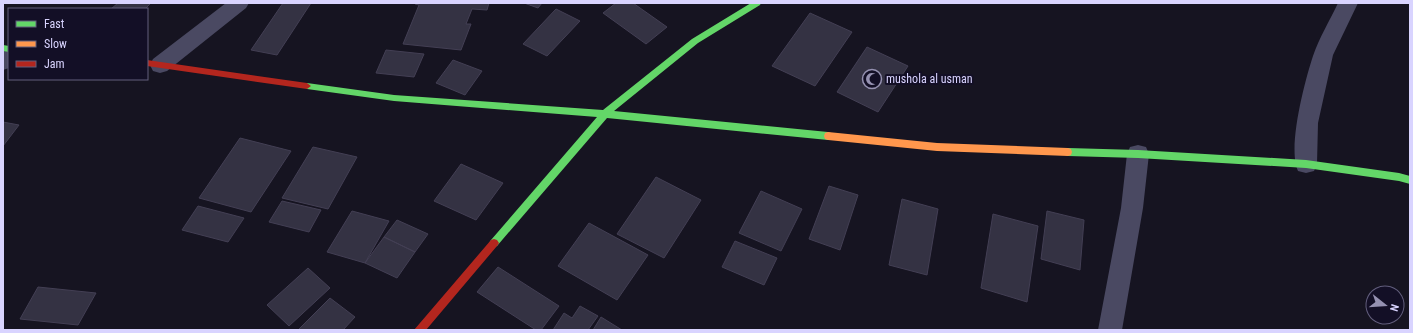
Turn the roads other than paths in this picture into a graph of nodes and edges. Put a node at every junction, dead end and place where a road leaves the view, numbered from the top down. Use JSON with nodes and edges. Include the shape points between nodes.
{"nodes":[{"id":1,"x":239,"y":3,"type":"edge"},
{"id":2,"x":757,"y":3,"type":"edge"},
{"id":3,"x":1348,"y":3,"type":"edge"},
{"id":4,"x":154,"y":64,"type":"edge"},
{"id":5,"x":605,"y":114,"type":"junction"},
{"id":6,"x":1138,"y":154,"type":"junction"},
{"id":7,"x":1306,"y":164,"type":"junction"},
{"id":8,"x":1410,"y":180,"type":"edge"},
{"id":9,"x":419,"y":330,"type":"edge"},
{"id":10,"x":1110,"y":330,"type":"edge"}],
"edges":[{"from":1,"to":4,"type":"street"},
{"from":2,"to":5,"type":"main road","via":[[695,41]]},
{"from":3,"to":7,"type":"street","via":[[1323,55],[1307,124]]},
{"from":4,"to":5,"type":"main road","via":[[394,98]]},
{"from":5,"to":6,"type":"main road","via":[[937,147]]},
{"from":5,"to":9,"type":"main road"},
{"from":6,"to":7,"type":"main road"},
{"from":6,"to":10,"type":"street","via":[[1132,208]]},
{"from":7,"to":8,"type":"main road"}]}
